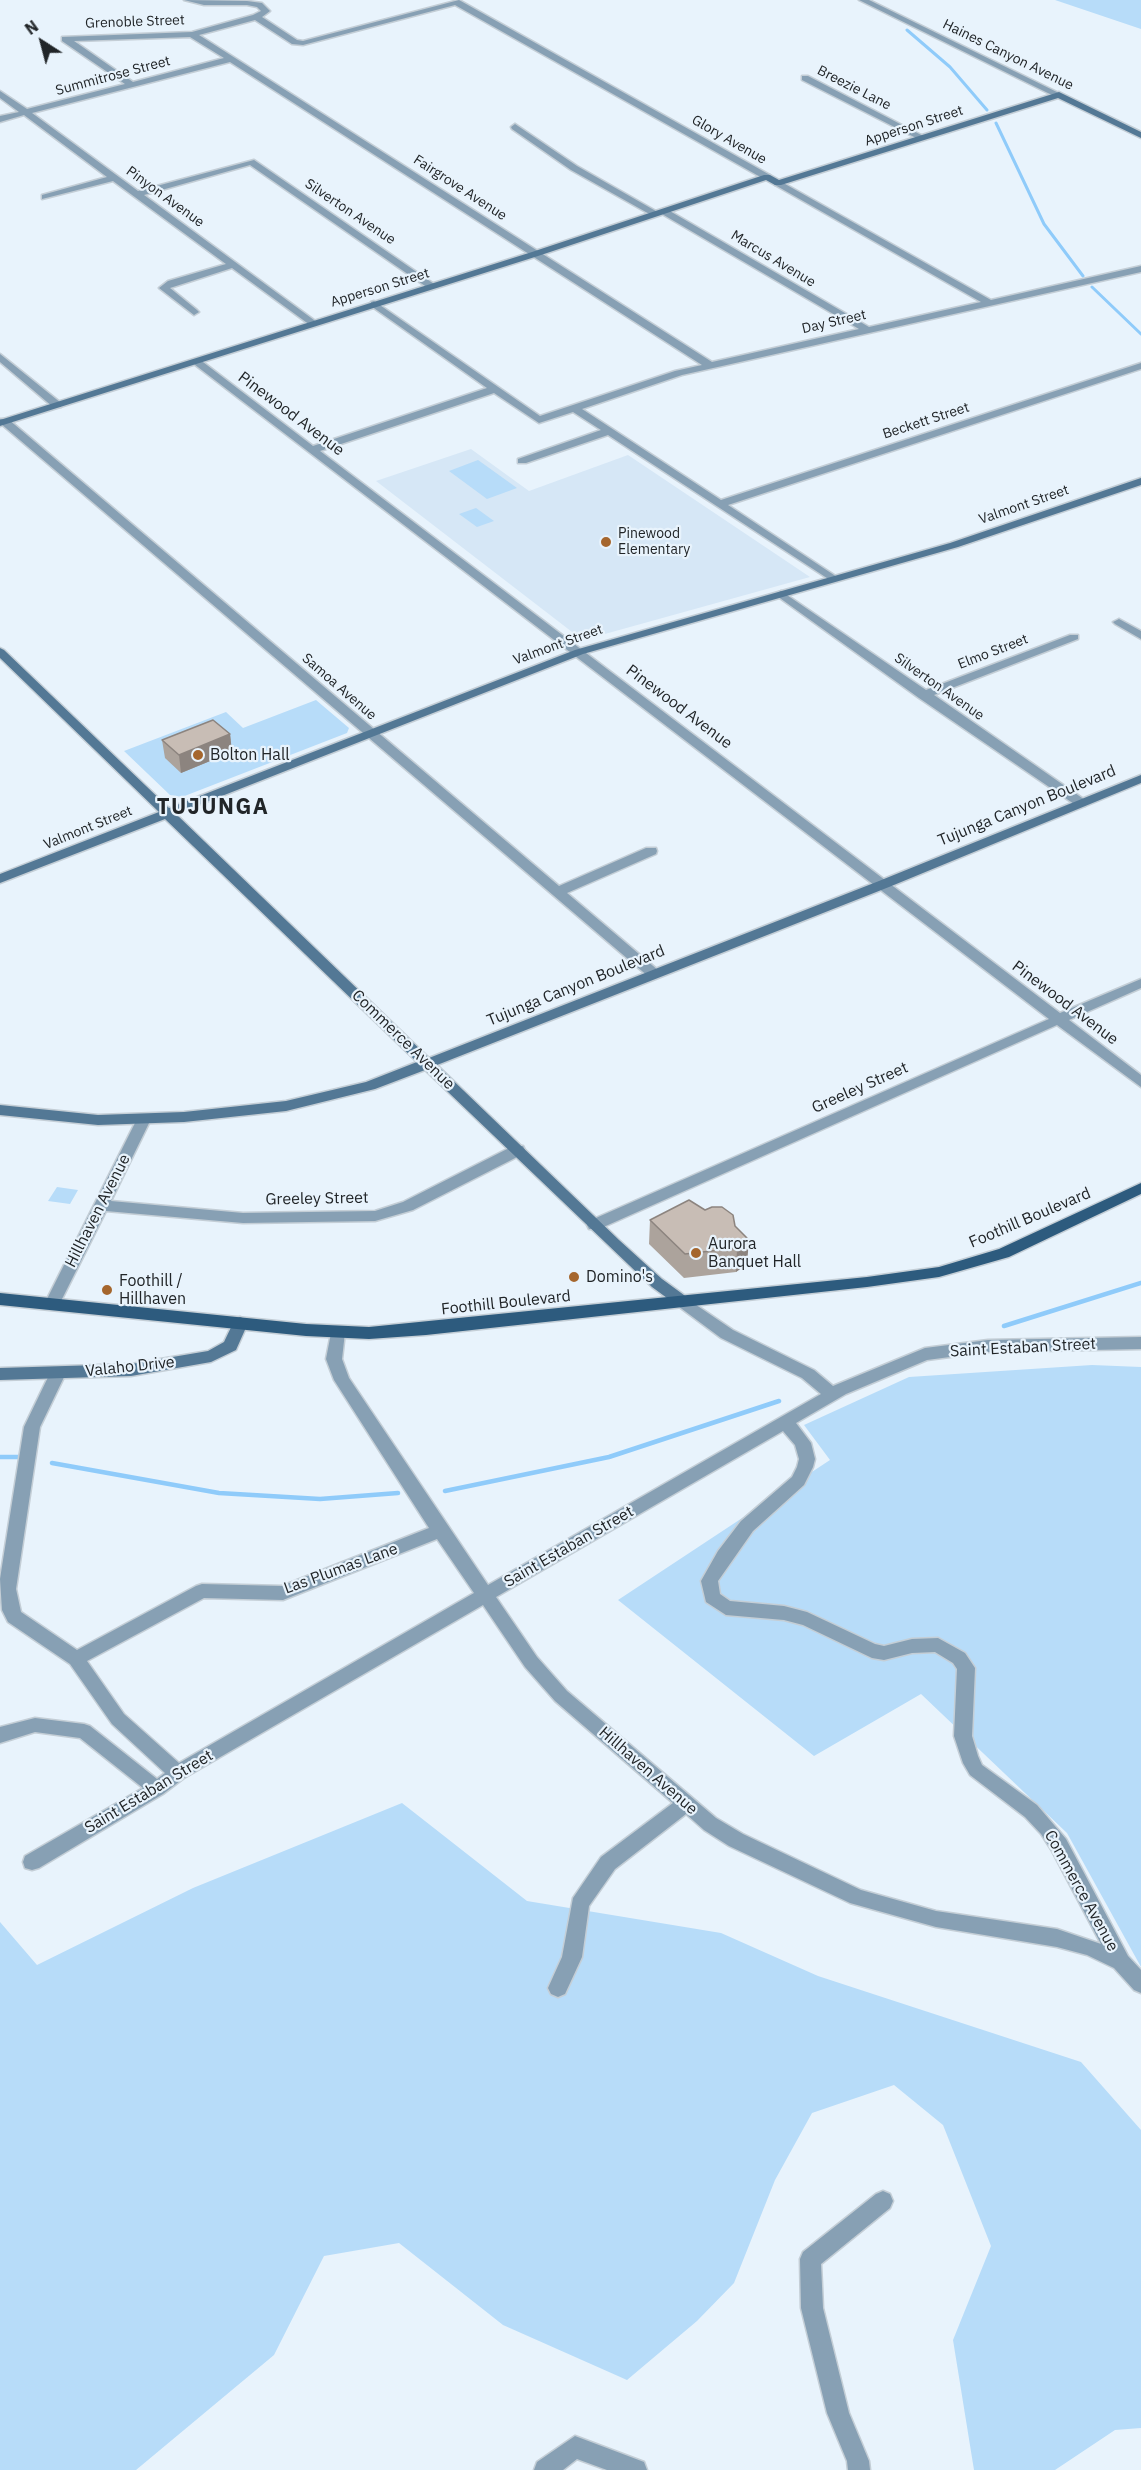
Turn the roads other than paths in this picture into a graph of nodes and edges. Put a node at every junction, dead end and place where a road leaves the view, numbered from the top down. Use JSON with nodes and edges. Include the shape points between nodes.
{"nodes":[{"id":1,"x":188,"y":0,"type":"edge"},
{"id":2,"x":863,"y":0,"type":"edge"},
{"id":3,"x":256,"y":17,"type":"junction"},
{"id":4,"x":192,"y":34,"type":"junction"},
{"id":5,"x":232,"y":59,"type":"junction"},
{"id":6,"x":805,"y":78,"type":"dead end"},
{"id":7,"x":132,"y":85,"type":"junction"},
{"id":8,"x":0,"y":94,"type":"edge"},
{"id":9,"x":1059,"y":95,"type":"junction"},
{"id":10,"x":27,"y":112,"type":"junction"},
{"id":11,"x":0,"y":119,"type":"edge"},
{"id":12,"x":515,"y":127,"type":"dead end"},
{"id":13,"x":1141,"y":135,"type":"edge"},
{"id":14,"x":923,"y":138,"type":"junction"},
{"id":15,"x":116,"y":177,"type":"junction"},
{"id":16,"x":767,"y":177,"type":"junction"},
{"id":17,"x":778,"y":183,"type":"junction"},
{"id":18,"x":138,"y":194,"type":"junction"},
{"id":19,"x":45,"y":197,"type":"dead end"},
{"id":20,"x":661,"y":213,"type":"junction"},
{"id":21,"x":535,"y":254,"type":"junction"},
{"id":22,"x":234,"y":265,"type":"junction"},
{"id":23,"x":1141,"y":269,"type":"edge"},
{"id":24,"x":431,"y":286,"type":"junction"},
{"id":25,"x":988,"y":303,"type":"junction"},
{"id":26,"x":374,"y":304,"type":"junction"},
{"id":27,"x":194,"y":312,"type":"dead end"},
{"id":28,"x":313,"y":323,"type":"junction"},
{"id":29,"x":867,"y":330,"type":"junction"},
{"id":30,"x":0,"y":357,"type":"edge"},
{"id":31,"x":195,"y":361,"type":"junction"},
{"id":32,"x":711,"y":366,"type":"junction"},
{"id":33,"x":1141,"y":366,"type":"edge"},
{"id":34,"x":495,"y":389,"type":"junction"},
{"id":35,"x":57,"y":405,"type":"junction"},
{"id":36,"x":574,"y":408,"type":"junction"},
{"id":37,"x":2,"y":422,"type":"edge"},
{"id":38,"x":609,"y":430,"type":"junction"},
{"id":39,"x":312,"y":450,"type":"junction"},
{"id":40,"x":522,"y":461,"type":"dead end"},
{"id":41,"x":1141,"y":481,"type":"edge"},
{"id":42,"x":720,"y":504,"type":"junction"},
{"id":43,"x":833,"y":579,"type":"junction"},
{"id":44,"x":781,"y":594,"type":"junction"},
{"id":45,"x":1119,"y":622,"type":"dead end"},
{"id":46,"x":1141,"y":636,"type":"edge"},
{"id":47,"x":1074,"y":637,"type":"dead end"},
{"id":48,"x":0,"y":652,"type":"edge"},
{"id":49,"x":579,"y":652,"type":"junction"},
{"id":50,"x":923,"y":694,"type":"junction"},
{"id":51,"x":370,"y":733,"type":"junction"},
{"id":52,"x":1141,"y":779,"type":"edge"},
{"id":53,"x":1081,"y":803,"type":"junction"},
{"id":54,"x":166,"y":813,"type":"junction"},
{"id":55,"x":651,"y":851,"type":"dead end"},
{"id":56,"x":0,"y":879,"type":"edge"},
{"id":57,"x":884,"y":884,"type":"junction"},
{"id":58,"x":557,"y":892,"type":"junction"},
{"id":59,"x":654,"y":975,"type":"junction"},
{"id":60,"x":1141,"y":983,"type":"edge"},
{"id":61,"x":1058,"y":1020,"type":"junction"},
{"id":62,"x":428,"y":1064,"type":"junction"},
{"id":63,"x":1141,"y":1082,"type":"edge"},
{"id":64,"x":0,"y":1110,"type":"edge"},
{"id":65,"x":144,"y":1119,"type":"junction"},
{"id":66,"x":518,"y":1150,"type":"junction"},
{"id":67,"x":1141,"y":1188,"type":"edge"},
{"id":68,"x":102,"y":1205,"type":"junction"},
{"id":69,"x":594,"y":1225,"type":"junction"},
{"id":70,"x":0,"y":1299,"type":"edge"},
{"id":71,"x":683,"y":1302,"type":"junction"},
{"id":72,"x":52,"y":1303,"type":"junction"},
{"id":73,"x":240,"y":1323,"type":"junction"},
{"id":74,"x":337,"y":1332,"type":"junction"},
{"id":75,"x":1141,"y":1343,"type":"edge"},
{"id":76,"x":58,"y":1373,"type":"junction"},
{"id":77,"x":0,"y":1374,"type":"edge"},
{"id":78,"x":832,"y":1394,"type":"junction"},
{"id":79,"x":785,"y":1422,"type":"junction"},
{"id":80,"x":441,"y":1530,"type":"junction"},
{"id":81,"x":486,"y":1595,"type":"junction"},
{"id":82,"x":76,"y":1659,"type":"junction"},
{"id":83,"x":0,"y":1735,"type":"edge"},
{"id":84,"x":178,"y":1773,"type":"junction"},
{"id":85,"x":157,"y":1789,"type":"junction"},
{"id":86,"x":686,"y":1804,"type":"junction"},
{"id":87,"x":32,"y":1862,"type":"dead end"},
{"id":88,"x":1120,"y":1962,"type":"junction"},
{"id":89,"x":1141,"y":1984,"type":"edge"},
{"id":90,"x":558,"y":1988,"type":"dead end"},
{"id":91,"x":883,"y":2201,"type":"dead end"},
{"id":92,"x":545,"y":2470,"type":"edge"},
{"id":93,"x":636,"y":2470,"type":"edge"},
{"id":94,"x":859,"y":2470,"type":"edge"}],
"edges":[{"from":1,"to":3,"type":"street","name":"Grenoble Street","via":[[253,4],[266,11]]},
{"from":2,"to":9,"type":"street","name":"Haines Canyon Avenue"},
{"from":3,"to":4,"type":"street","name":"Grenoble Street"},
{"from":3,"to":16,"type":"street","name":"Glory Avenue","via":[[303,43],[456,2]]},
{"from":4,"to":5,"type":"street","name":"Fairgrove Avenue"},
{"from":4,"to":7,"type":"street","name":"Grenoble Street","via":[[65,39]]},
{"from":5,"to":7,"type":"street","name":"Summitrose Street"},
{"from":5,"to":21,"type":"street","name":"Fairgrove Avenue"},
{"from":6,"to":14,"type":"street","name":"Breezie Lane"},
{"from":7,"to":10,"type":"street","name":"Summitrose Street"},
{"from":8,"to":10,"type":"street","name":"Pinyon Avenue"},
{"from":9,"to":13,"type":"street","name":"Haines Canyon Avenue"},
{"from":9,"to":14,"type":"street","name":"Apperson Street"},
{"from":10,"to":11,"type":"street","name":"Summitrose Street"},
{"from":10,"to":15,"type":"street","name":"Pinyon Avenue"},
{"from":12,"to":20,"type":"street","name":"Marcus Avenue","via":[[574,168]]},
{"from":14,"to":17,"type":"street","name":"Apperson Street"},
{"from":15,"to":18,"type":"street","name":"Pinyon Avenue"},
{"from":15,"to":19,"type":"street"},
{"from":16,"to":17,"type":"street","name":"Glory Avenue"},
{"from":16,"to":20,"type":"street","name":"Apperson Street"},
{"from":17,"to":25,"type":"street","name":"Glory Avenue"},
{"from":18,"to":22,"type":"street","name":"Pinyon Avenue"},
{"from":18,"to":24,"type":"street","name":"Silverton Avenue","via":[[251,162]]},
{"from":20,"to":21,"type":"street","name":"Apperson Street"},
{"from":20,"to":29,"type":"street","name":"Marcus Avenue"},
{"from":21,"to":24,"type":"street","name":"Apperson Street"},
{"from":21,"to":32,"type":"street","name":"Fairgrove Avenue"},
{"from":22,"to":27,"type":"street","via":[[164,288]]},
{"from":22,"to":28,"type":"street","name":"Pinyon Avenue"},
{"from":23,"to":25,"type":"street","name":"Day Street"},
{"from":24,"to":26,"type":"street","name":"Apperson Street"},
{"from":25,"to":29,"type":"street","name":"Day Street"},
{"from":26,"to":28,"type":"street","name":"Apperson Street"},
{"from":26,"to":34,"type":"street"},
{"from":28,"to":31,"type":"street","name":"Apperson Street"},
{"from":29,"to":32,"type":"street","name":"Day Street"},
{"from":30,"to":35,"type":"street"},
{"from":31,"to":35,"type":"street","name":"Apperson Street"},
{"from":31,"to":39,"type":"street","name":"Pinewood Avenue"},
{"from":32,"to":36,"type":"street","name":"Day Street","via":[[657,379]]},
{"from":33,"to":42,"type":"street","name":"Beckett Street"},
{"from":34,"to":36,"type":"street","name":"Day Street","via":[[539,420]]},
{"from":34,"to":39,"type":"street"},
{"from":35,"to":37,"type":"street","name":"Apperson Street"},
{"from":36,"to":38,"type":"street"},
{"from":37,"to":51,"type":"street","name":"Samoa Avenue"},
{"from":38,"to":40,"type":"street"},
{"from":38,"to":42,"type":"street"},
{"from":39,"to":49,"type":"street","name":"Pinewood Avenue"},
{"from":41,"to":43,"type":"street","name":"Valmont Street","via":[[954,545]]},
{"from":42,"to":43,"type":"street"},
{"from":43,"to":44,"type":"street","name":"Valmont Street"},
{"from":44,"to":49,"type":"street","name":"Valmont Street"},
{"from":44,"to":50,"type":"street","name":"Silverton Avenue"},
{"from":45,"to":46,"type":"street"},
{"from":47,"to":50,"type":"street","name":"Elmo Street"},
{"from":48,"to":54,"type":"street","name":"Commerce Avenue"},
{"from":49,"to":51,"type":"street","name":"Valmont Street"},
{"from":49,"to":57,"type":"street","name":"Pinewood Avenue"},
{"from":50,"to":53,"type":"street","name":"Silverton Avenue"},
{"from":51,"to":54,"type":"street","name":"Valmont Street"},
{"from":51,"to":58,"type":"street","name":"Samoa Avenue"},
{"from":52,"to":53,"type":"street","name":"Tujunga Canyon Boulevard"},
{"from":53,"to":57,"type":"street","name":"Tujunga Canyon Boulevard"},
{"from":54,"to":56,"type":"street","name":"Valmont Street"},
{"from":54,"to":62,"type":"street","name":"Commerce Avenue"},
{"from":55,"to":58,"type":"street"},
{"from":57,"to":59,"type":"street","name":"Tujunga Canyon Boulevard"},
{"from":57,"to":61,"type":"street","name":"Pinewood Avenue"},
{"from":58,"to":59,"type":"street","name":"Samoa Avenue"},
{"from":59,"to":62,"type":"street","name":"Tujunga Canyon Boulevard"},
{"from":60,"to":61,"type":"street","name":"Greeley Street"},
{"from":61,"to":63,"type":"street","name":"Pinewood Avenue"},
{"from":61,"to":69,"type":"street","name":"Greeley Street"},
{"from":62,"to":65,"type":"street","name":"Tujunga Canyon Boulevard","via":[[370,1086],[306,1102]]},
{"from":62,"to":66,"type":"street","name":"Commerce Avenue"},
{"from":64,"to":65,"type":"street","name":"Tujunga Canyon Boulevard","via":[[98,1120]]},
{"from":65,"to":68,"type":"street","name":"Hillhaven Avenue"},
{"from":66,"to":68,"type":"street","name":"Greeley Street","via":[[408,1206],[375,1216],[243,1218]]},
{"from":66,"to":69,"type":"street","name":"Commerce Avenue"},
{"from":67,"to":71,"type":"main road","name":"Foothill Boulevard","via":[[1004,1253],[939,1272]]},
{"from":68,"to":72,"type":"street","name":"Hillhaven Avenue"},
{"from":69,"to":71,"type":"street","name":"Commerce Avenue"},
{"from":70,"to":72,"type":"main road","name":"Foothill Boulevard"},
{"from":71,"to":74,"type":"main road","name":"Foothill Boulevard","via":[[397,1331]]},
{"from":71,"to":78,"type":"street","name":"Commerce Avenue","via":[[727,1334],[808,1374]]},
{"from":72,"to":73,"type":"main road","name":"Foothill Boulevard"},
{"from":73,"to":74,"type":"main road","name":"Foothill Boulevard"},
{"from":73,"to":76,"type":"street","name":"Valaho Drive","via":[[230,1346],[219,1354],[131,1370]]},
{"from":74,"to":80,"type":"street","name":"Hillhaven Avenue","via":[[334,1359],[342,1380]]},
{"from":75,"to":78,"type":"street","name":"Saint Estaban Street","via":[[988,1346],[925,1354]]},
{"from":76,"to":77,"type":"street","name":"Valaho Drive"},
{"from":76,"to":82,"type":"street","via":[[32,1427],[7,1588],[14,1617]]},
{"from":78,"to":79,"type":"street","name":"Saint Estaban Street"},
{"from":79,"to":81,"type":"street","name":"Saint Estaban Street"},
{"from":79,"to":88,"type":"street","name":"Commerce Avenue","via":[[803,1443],[805,1467],[798,1481],[747,1526],[724,1556],[709,1581],[712,1597],[726,1608],[807,1619],[872,1651],[884,1653],[938,1645],[959,1658],[966,1668],[963,1736],[969,1758],[976,1770],[1031,1811],[1047,1828]]},
{"from":80,"to":81,"type":"street","name":"Hillhaven Avenue"},
{"from":80,"to":82,"type":"street","name":"Las Plumas Lane","via":[[283,1593],[202,1591]]},
{"from":81,"to":84,"type":"street","name":"Saint Estaban Street"},
{"from":81,"to":86,"type":"street","name":"Hillhaven Avenue","via":[[531,1662],[561,1696]]},
{"from":82,"to":84,"type":"street","via":[[118,1719]]},
{"from":83,"to":85,"type":"street","via":[[35,1725],[84,1731]]},
{"from":84,"to":85,"type":"street","name":"Saint Estaban Street"},
{"from":85,"to":87,"type":"street","name":"Saint Estaban Street"},
{"from":86,"to":88,"type":"street","name":"Hillhaven Avenue","via":[[736,1840],[857,1897],[936,1919],[1058,1938]]},
{"from":86,"to":90,"type":"street","via":[[608,1863],[580,1904],[572,1957]]},
{"from":88,"to":89,"type":"street","name":"Hillhaven Avenue"},
{"from":91,"to":94,"type":"street","via":[[810,2259],[812,2307],[838,2413]]},
{"from":92,"to":93,"type":"street","via":[[575,2447]]}]}
